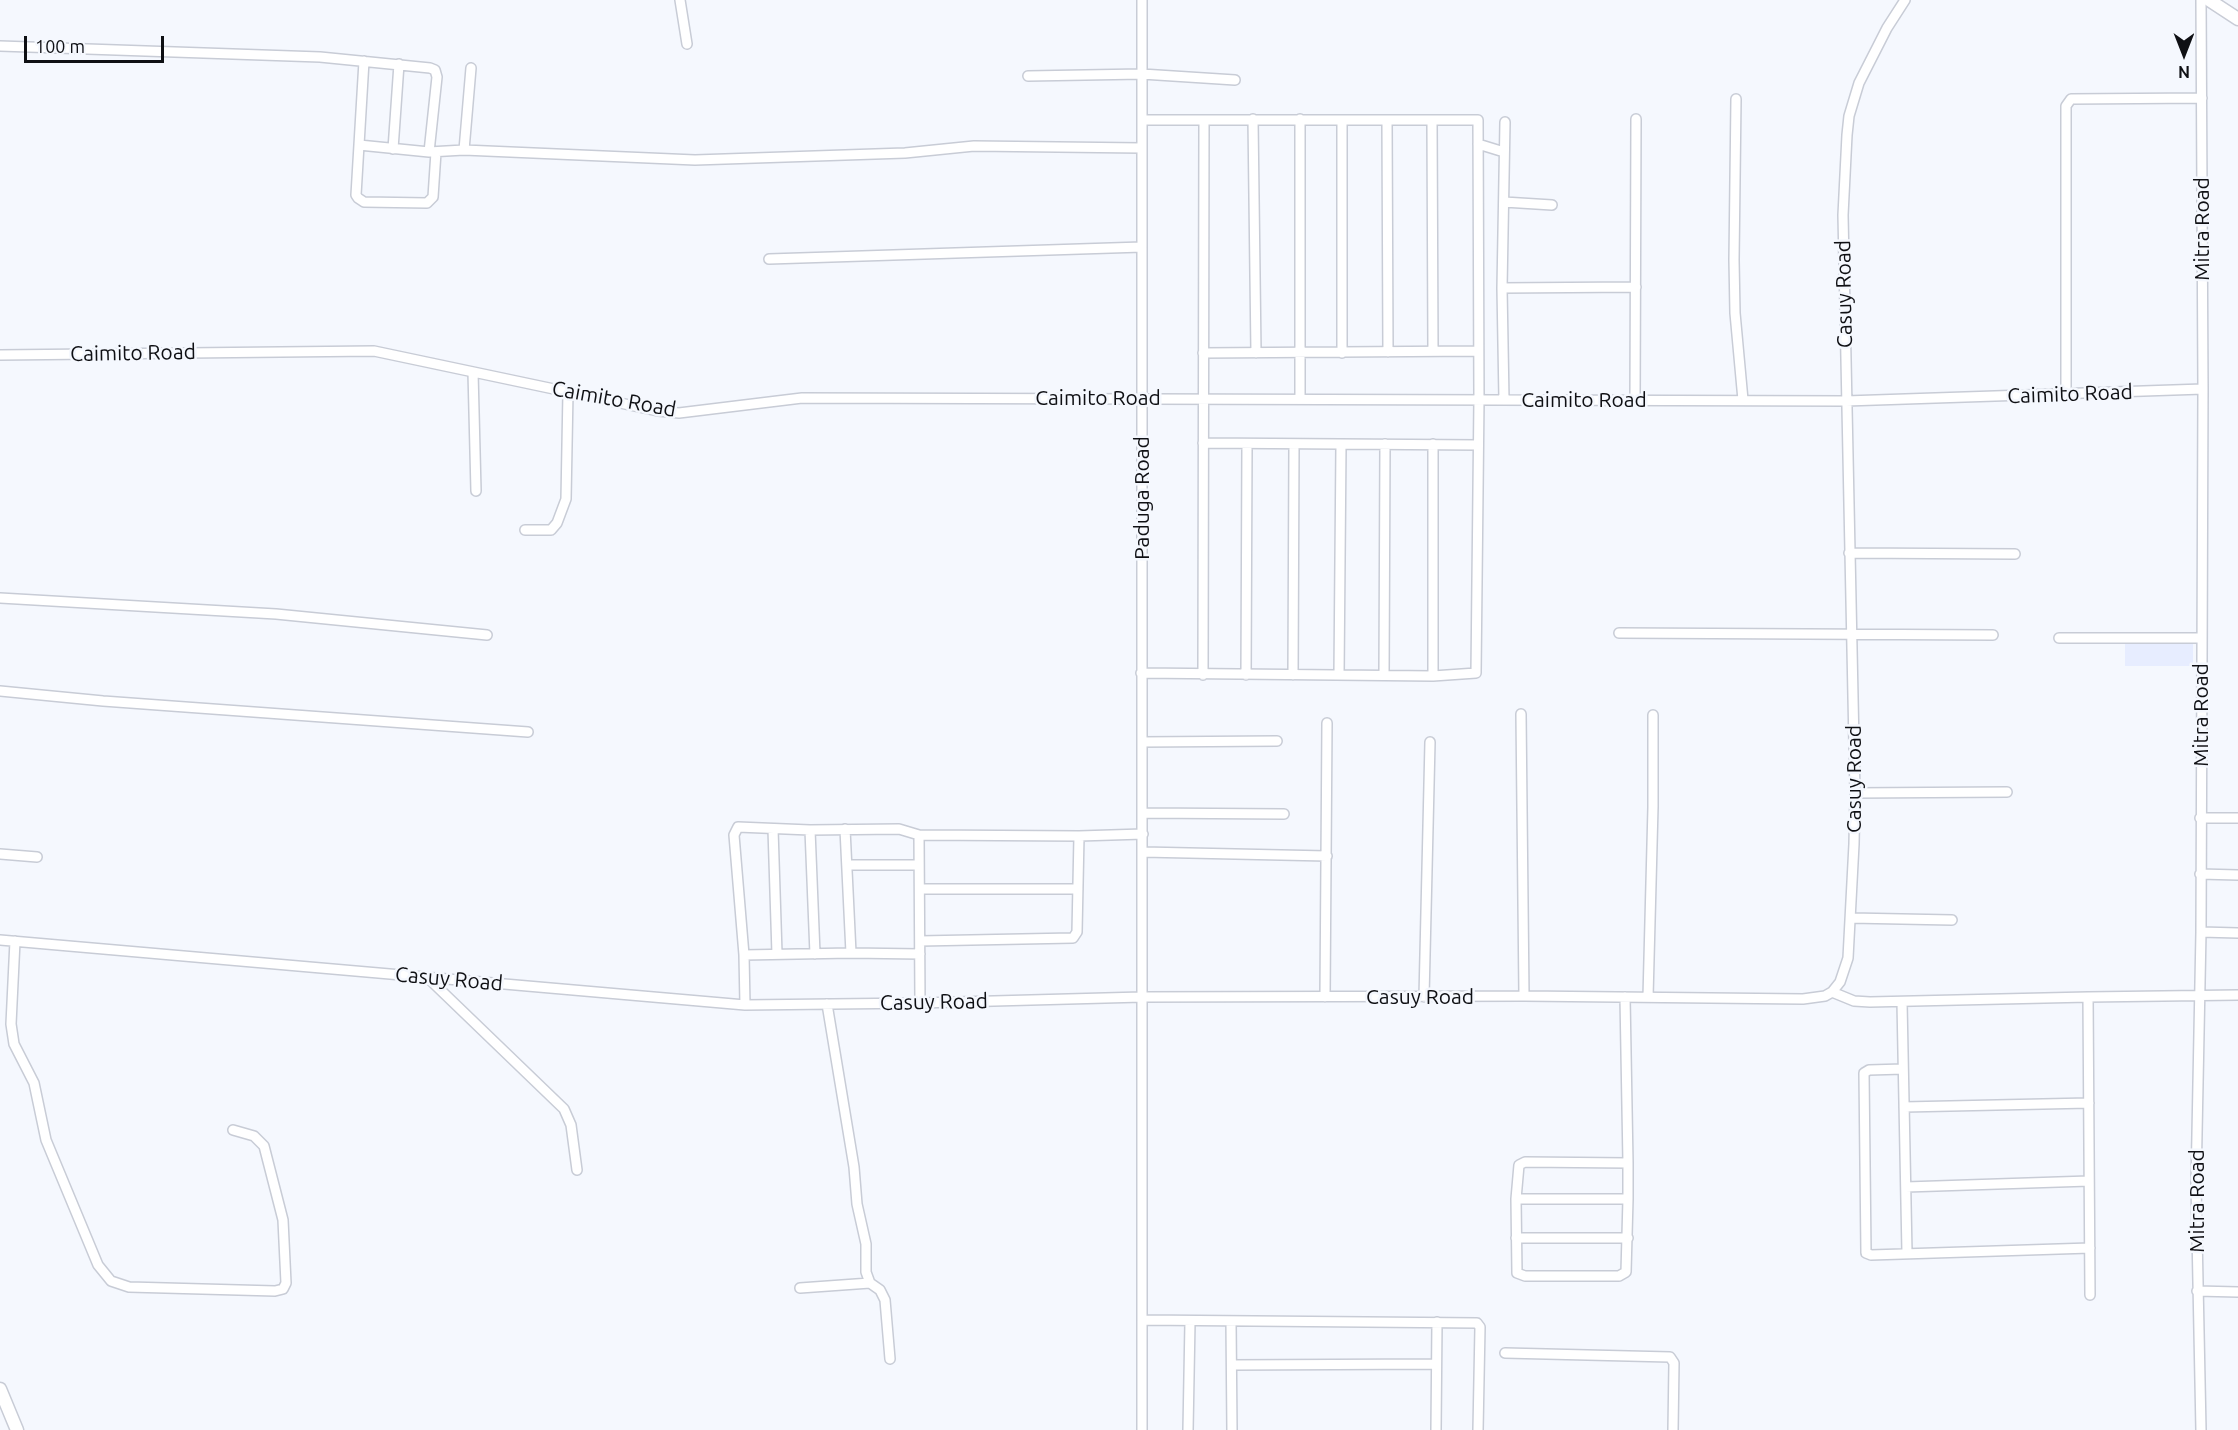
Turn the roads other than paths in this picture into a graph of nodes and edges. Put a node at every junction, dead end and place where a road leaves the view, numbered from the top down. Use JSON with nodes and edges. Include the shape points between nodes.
{"nodes":[{"id":1,"x":680,"y":0,"type":"edge"},
{"id":2,"x":1142,"y":0,"type":"edge"},
{"id":3,"x":1905,"y":0,"type":"edge"},
{"id":4,"x":2202,"y":0,"type":"edge"},
{"id":5,"x":2209,"y":0,"type":"edge"},
{"id":6,"x":2238,"y":18,"type":"edge"},
{"id":7,"x":687,"y":44,"type":"dead end"},
{"id":8,"x":0,"y":46,"type":"edge"},
{"id":9,"x":364,"y":61,"type":"junction"},
{"id":10,"x":399,"y":64,"type":"junction"},
{"id":11,"x":471,"y":68,"type":"dead end"},
{"id":12,"x":1142,"y":74,"type":"junction"},
{"id":13,"x":1028,"y":76,"type":"dead end"},
{"id":14,"x":1234,"y":80,"type":"dead end"},
{"id":15,"x":2202,"y":98,"type":"junction"},
{"id":16,"x":1736,"y":99,"type":"dead end"},
{"id":17,"x":1253,"y":119,"type":"junction"},
{"id":18,"x":1300,"y":119,"type":"junction"},
{"id":19,"x":1636,"y":119,"type":"dead end"},
{"id":20,"x":1142,"y":120,"type":"junction"},
{"id":21,"x":1204,"y":120,"type":"junction"},
{"id":22,"x":1342,"y":120,"type":"junction"},
{"id":23,"x":1387,"y":121,"type":"junction"},
{"id":24,"x":1432,"y":122,"type":"junction"},
{"id":25,"x":1505,"y":122,"type":"dead end"},
{"id":26,"x":1478,"y":144,"type":"junction"},
{"id":27,"x":359,"y":145,"type":"junction"},
{"id":28,"x":1141,"y":148,"type":"junction"},
{"id":29,"x":393,"y":149,"type":"junction"},
{"id":30,"x":464,"y":150,"type":"junction"},
{"id":31,"x":433,"y":152,"type":"junction"},
{"id":32,"x":1504,"y":152,"type":"junction"},
{"id":33,"x":1504,"y":202,"type":"junction"},
{"id":34,"x":1552,"y":205,"type":"dead end"},
{"id":35,"x":1142,"y":247,"type":"junction"},
{"id":36,"x":769,"y":259,"type":"dead end"},
{"id":37,"x":1636,"y":287,"type":"junction"},
{"id":38,"x":1502,"y":288,"type":"junction"},
{"id":39,"x":1433,"y":351,"type":"junction"},
{"id":40,"x":1478,"y":351,"type":"junction"},
{"id":41,"x":1388,"y":352,"type":"junction"},
{"id":42,"x":1203,"y":353,"type":"junction"},
{"id":43,"x":1256,"y":353,"type":"junction"},
{"id":44,"x":1342,"y":353,"type":"junction"},
{"id":45,"x":1299,"y":354,"type":"junction"},
{"id":46,"x":0,"y":355,"type":"edge"},
{"id":47,"x":473,"y":372,"type":"junction"},
{"id":48,"x":2203,"y":389,"type":"junction"},
{"id":49,"x":568,"y":392,"type":"junction"},
{"id":50,"x":2066,"y":394,"type":"junction"},
{"id":51,"x":1143,"y":398,"type":"junction"},
{"id":52,"x":1203,"y":398,"type":"junction"},
{"id":53,"x":1300,"y":399,"type":"junction"},
{"id":54,"x":1479,"y":399,"type":"junction"},
{"id":55,"x":1504,"y":400,"type":"junction"},
{"id":56,"x":1743,"y":400,"type":"junction"},
{"id":57,"x":1635,"y":401,"type":"junction"},
{"id":58,"x":1846,"y":401,"type":"junction"},
{"id":59,"x":1203,"y":443,"type":"junction"},
{"id":60,"x":1385,"y":444,"type":"junction"},
{"id":61,"x":1433,"y":444,"type":"junction"},
{"id":62,"x":1247,"y":445,"type":"junction"},
{"id":63,"x":1294,"y":445,"type":"junction"},
{"id":64,"x":1341,"y":445,"type":"junction"},
{"id":65,"x":1478,"y":445,"type":"junction"},
{"id":66,"x":476,"y":491,"type":"dead end"},
{"id":67,"x":525,"y":530,"type":"dead end"},
{"id":68,"x":1849,"y":553,"type":"junction"},
{"id":69,"x":2015,"y":554,"type":"dead end"},
{"id":70,"x":0,"y":598,"type":"edge"},
{"id":71,"x":1619,"y":633,"type":"dead end"},
{"id":72,"x":1850,"y":633,"type":"junction"},
{"id":73,"x":487,"y":635,"type":"dead end"},
{"id":74,"x":1993,"y":635,"type":"dead end"},
{"id":75,"x":2059,"y":638,"type":"dead end"},
{"id":76,"x":2201,"y":638,"type":"junction"},
{"id":77,"x":1141,"y":673,"type":"junction"},
{"id":78,"x":1203,"y":675,"type":"junction"},
{"id":79,"x":1246,"y":675,"type":"junction"},
{"id":80,"x":1293,"y":675,"type":"junction"},
{"id":81,"x":1339,"y":675,"type":"junction"},
{"id":82,"x":1384,"y":675,"type":"junction"},
{"id":83,"x":1433,"y":676,"type":"junction"},
{"id":84,"x":0,"y":691,"type":"edge"},
{"id":85,"x":1521,"y":714,"type":"dead end"},
{"id":86,"x":1653,"y":716,"type":"dead end"},
{"id":87,"x":1328,"y":723,"type":"dead end"},
{"id":88,"x":528,"y":732,"type":"dead end"},
{"id":89,"x":1277,"y":741,"type":"dead end"},
{"id":90,"x":1142,"y":742,"type":"junction"},
{"id":91,"x":1430,"y":742,"type":"dead end"},
{"id":92,"x":2007,"y":792,"type":"dead end"},
{"id":93,"x":1855,"y":793,"type":"junction"},
{"id":94,"x":1143,"y":813,"type":"junction"},
{"id":95,"x":1284,"y":814,"type":"dead end"},
{"id":96,"x":2200,"y":818,"type":"junction"},
{"id":97,"x":2238,"y":818,"type":"edge"},
{"id":98,"x":773,"y":829,"type":"junction"},
{"id":99,"x":845,"y":829,"type":"junction"},
{"id":100,"x":810,"y":830,"type":"junction"},
{"id":101,"x":1143,"y":834,"type":"junction"},
{"id":102,"x":919,"y":835,"type":"junction"},
{"id":103,"x":1079,"y":837,"type":"junction"},
{"id":104,"x":1143,"y":852,"type":"junction"},
{"id":105,"x":0,"y":854,"type":"edge"},
{"id":106,"x":1327,"y":856,"type":"junction"},
{"id":107,"x":38,"y":857,"type":"dead end"},
{"id":108,"x":847,"y":865,"type":"junction"},
{"id":109,"x":919,"y":865,"type":"junction"},
{"id":110,"x":2200,"y":874,"type":"junction"},
{"id":111,"x":2238,"y":875,"type":"edge"},
{"id":112,"x":920,"y":889,"type":"junction"},
{"id":113,"x":1078,"y":889,"type":"junction"},
{"id":114,"x":1851,"y":918,"type":"junction"},
{"id":115,"x":1952,"y":920,"type":"dead end"},
{"id":116,"x":2201,"y":932,"type":"junction"},
{"id":117,"x":2238,"y":933,"type":"edge"},
{"id":118,"x":0,"y":940,"type":"edge"},
{"id":119,"x":15,"y":941,"type":"junction"},
{"id":120,"x":920,"y":941,"type":"junction"},
{"id":121,"x":851,"y":953,"type":"junction"},
{"id":122,"x":777,"y":954,"type":"junction"},
{"id":123,"x":815,"y":954,"type":"junction"},
{"id":124,"x":920,"y":954,"type":"junction"},
{"id":125,"x":744,"y":955,"type":"junction"},
{"id":126,"x":427,"y":977,"type":"junction"},
{"id":127,"x":1832,"y":992,"type":"junction"},
{"id":128,"x":2200,"y":995,"type":"junction"},
{"id":129,"x":2238,"y":995,"type":"edge"},
{"id":130,"x":1524,"y":996,"type":"junction"},
{"id":131,"x":1142,"y":997,"type":"junction"},
{"id":132,"x":1325,"y":997,"type":"junction"},
{"id":133,"x":1424,"y":997,"type":"junction"},
{"id":134,"x":1625,"y":997,"type":"junction"},
{"id":135,"x":1648,"y":997,"type":"junction"},
{"id":136,"x":2088,"y":997,"type":"junction"},
{"id":137,"x":1902,"y":1002,"type":"junction"},
{"id":138,"x":920,"y":1003,"type":"junction"},
{"id":139,"x":827,"y":1004,"type":"junction"},
{"id":140,"x":745,"y":1005,"type":"junction"},
{"id":141,"x":1903,"y":1069,"type":"junction"},
{"id":142,"x":2089,"y":1103,"type":"junction"},
{"id":143,"x":1904,"y":1107,"type":"junction"},
{"id":144,"x":233,"y":1130,"type":"dead end"},
{"id":145,"x":1628,"y":1163,"type":"junction"},
{"id":146,"x":577,"y":1170,"type":"dead end"},
{"id":147,"x":2089,"y":1181,"type":"junction"},
{"id":148,"x":1906,"y":1187,"type":"junction"},
{"id":149,"x":1516,"y":1199,"type":"junction"},
{"id":150,"x":1628,"y":1199,"type":"junction"},
{"id":151,"x":1516,"y":1238,"type":"junction"},
{"id":152,"x":1628,"y":1238,"type":"junction"},
{"id":153,"x":2090,"y":1248,"type":"junction"},
{"id":154,"x":1907,"y":1253,"type":"junction"},
{"id":155,"x":870,"y":1283,"type":"junction"},
{"id":156,"x":800,"y":1288,"type":"dead end"},
{"id":157,"x":2197,"y":1291,"type":"junction"},
{"id":158,"x":2238,"y":1292,"type":"edge"},
{"id":159,"x":2090,"y":1295,"type":"dead end"},
{"id":160,"x":1142,"y":1320,"type":"junction"},
{"id":161,"x":1190,"y":1322,"type":"junction"},
{"id":162,"x":1231,"y":1322,"type":"junction"},
{"id":163,"x":1437,"y":1322,"type":"junction"},
{"id":164,"x":1505,"y":1353,"type":"dead end"},
{"id":165,"x":890,"y":1359,"type":"dead end"},
{"id":166,"x":1436,"y":1364,"type":"junction"},
{"id":167,"x":1232,"y":1365,"type":"junction"},
{"id":168,"x":0,"y":1389,"type":"edge"},
{"id":169,"x":17,"y":1430,"type":"edge"},
{"id":170,"x":1142,"y":1430,"type":"edge"},
{"id":171,"x":1188,"y":1430,"type":"edge"},
{"id":172,"x":1232,"y":1430,"type":"edge"},
{"id":173,"x":1436,"y":1430,"type":"edge"},
{"id":174,"x":1479,"y":1430,"type":"edge"},
{"id":175,"x":1674,"y":1430,"type":"edge"},
{"id":176,"x":2201,"y":1430,"type":"edge"}],
"edges":[{"from":1,"to":7,"type":"street"},
{"from":2,"to":12,"type":"street","name":"Paduga Road"},
{"from":3,"to":58,"type":"street","name":"Casuy Road","via":[[1859,83],[1846,135]]},
{"from":4,"to":15,"type":"street","name":"Mitra Road"},
{"from":5,"to":6,"type":"main road"},
{"from":8,"to":9,"type":"street"},
{"from":9,"to":10,"type":"street"},
{"from":9,"to":27,"type":"street"},
{"from":10,"to":29,"type":"street"},
{"from":10,"to":31,"type":"street","via":[[437,72]]},
{"from":11,"to":30,"type":"street"},
{"from":12,"to":13,"type":"street"},
{"from":12,"to":14,"type":"street"},
{"from":12,"to":20,"type":"street","name":"Paduga Road"},
{"from":15,"to":48,"type":"street","name":"Mitra Road"},
{"from":15,"to":50,"type":"street","via":[[2071,99],[2066,106]]},
{"from":16,"to":56,"type":"street","via":[[1735,314]]},
{"from":17,"to":18,"type":"street"},
{"from":17,"to":21,"type":"street"},
{"from":17,"to":43,"type":"street"},
{"from":18,"to":22,"type":"street"},
{"from":18,"to":45,"type":"street"},
{"from":19,"to":37,"type":"street"},
{"from":20,"to":21,"type":"street"},
{"from":20,"to":28,"type":"street","name":"Paduga Road"},
{"from":21,"to":42,"type":"street"},
{"from":22,"to":23,"type":"street"},
{"from":22,"to":44,"type":"street"},
{"from":23,"to":24,"type":"street"},
{"from":23,"to":41,"type":"street"},
{"from":24,"to":26,"type":"street","via":[[1478,120]]},
{"from":24,"to":39,"type":"street"},
{"from":25,"to":32,"type":"street"},
{"from":26,"to":32,"type":"street"},
{"from":26,"to":40,"type":"street"},
{"from":27,"to":29,"type":"street"},
{"from":27,"to":31,"type":"street","via":[[356,195],[364,202],[427,203],[433,197]]},
{"from":28,"to":30,"type":"street","via":[[974,146],[905,153],[695,160]]},
{"from":28,"to":35,"type":"street","name":"Paduga Road"},
{"from":29,"to":31,"type":"street"},
{"from":30,"to":31,"type":"street"},
{"from":32,"to":33,"type":"street"},
{"from":33,"to":34,"type":"street"},
{"from":33,"to":38,"type":"street"},
{"from":35,"to":36,"type":"street"},
{"from":35,"to":51,"type":"street","name":"Paduga Road"},
{"from":37,"to":38,"type":"street"},
{"from":37,"to":57,"type":"street"},
{"from":38,"to":55,"type":"street"},
{"from":39,"to":40,"type":"street"},
{"from":39,"to":41,"type":"street"},
{"from":40,"to":54,"type":"street"},
{"from":41,"to":44,"type":"street"},
{"from":42,"to":43,"type":"street"},
{"from":42,"to":52,"type":"street"},
{"from":43,"to":45,"type":"street"},
{"from":44,"to":45,"type":"street"},
{"from":45,"to":53,"type":"street"},
{"from":46,"to":47,"type":"street","name":"Caimito Road","via":[[364,350]]},
{"from":47,"to":49,"type":"street","name":"Caimito Road"},
{"from":47,"to":66,"type":"street"},
{"from":48,"to":50,"type":"street","name":"Caimito Road"},
{"from":48,"to":76,"type":"street","name":"Mitra Road"},
{"from":49,"to":51,"type":"street","name":"Caimito Road","via":[[679,413],[802,398]]},
{"from":49,"to":67,"type":"street","via":[[566,499],[552,530]]},
{"from":50,"to":58,"type":"street","name":"Caimito Road"},
{"from":51,"to":52,"type":"street","name":"Caimito Road"},
{"from":51,"to":77,"type":"street","name":"Paduga Road"},
{"from":52,"to":53,"type":"street","name":"Caimito Road"},
{"from":52,"to":59,"type":"street"},
{"from":53,"to":54,"type":"street","name":"Caimito Road"},
{"from":54,"to":55,"type":"street","name":"Caimito Road"},
{"from":54,"to":65,"type":"street"},
{"from":55,"to":57,"type":"street","name":"Caimito Road"},
{"from":56,"to":57,"type":"street","name":"Caimito Road"},
{"from":56,"to":58,"type":"street","name":"Caimito Road"},
{"from":58,"to":68,"type":"street","name":"Casuy Road"},
{"from":59,"to":62,"type":"street"},
{"from":59,"to":78,"type":"street"},
{"from":60,"to":61,"type":"street"},
{"from":60,"to":64,"type":"street"},
{"from":60,"to":82,"type":"street"},
{"from":61,"to":65,"type":"street"},
{"from":61,"to":83,"type":"street"},
{"from":62,"to":63,"type":"street"},
{"from":62,"to":79,"type":"street"},
{"from":63,"to":64,"type":"street"},
{"from":63,"to":80,"type":"street"},
{"from":64,"to":81,"type":"street"},
{"from":65,"to":83,"type":"street","via":[[1478,670],[1472,675]]},
{"from":68,"to":69,"type":"street"},
{"from":68,"to":72,"type":"street","name":"Casuy Road"},
{"from":70,"to":73,"type":"street","via":[[276,614]]},
{"from":71,"to":72,"type":"street"},
{"from":72,"to":74,"type":"street"},
{"from":72,"to":93,"type":"street","name":"Casuy Road"},
{"from":75,"to":76,"type":"street"},
{"from":76,"to":96,"type":"street","name":"Mitra Road"},
{"from":77,"to":78,"type":"street"},
{"from":77,"to":90,"type":"street","name":"Paduga Road"},
{"from":78,"to":79,"type":"street"},
{"from":79,"to":80,"type":"street"},
{"from":80,"to":81,"type":"street"},
{"from":81,"to":82,"type":"street"},
{"from":82,"to":83,"type":"street"},
{"from":84,"to":88,"type":"street"},
{"from":85,"to":130,"type":"street"},
{"from":86,"to":135,"type":"street"},
{"from":87,"to":106,"type":"street"},
{"from":89,"to":90,"type":"street"},
{"from":90,"to":94,"type":"street","name":"Paduga Road"},
{"from":91,"to":133,"type":"street"},
{"from":92,"to":93,"type":"street"},
{"from":93,"to":114,"type":"street","name":"Casuy Road"},
{"from":94,"to":95,"type":"street"},
{"from":94,"to":101,"type":"street","name":"Paduga Road"},
{"from":96,"to":97,"type":"street"},
{"from":96,"to":110,"type":"street","name":"Mitra Road"},
{"from":98,"to":100,"type":"street"},
{"from":98,"to":122,"type":"street"},
{"from":98,"to":125,"type":"street","via":[[738,827],[734,832]]},
{"from":99,"to":100,"type":"street"},
{"from":99,"to":102,"type":"street","via":[[904,829]]},
{"from":99,"to":108,"type":"street"},
{"from":100,"to":123,"type":"street"},
{"from":101,"to":103,"type":"street"},
{"from":101,"to":104,"type":"street","name":"Paduga Road"},
{"from":102,"to":103,"type":"street"},
{"from":102,"to":109,"type":"street"},
{"from":103,"to":113,"type":"street"},
{"from":104,"to":106,"type":"street"},
{"from":104,"to":131,"type":"street","name":"Paduga Road"},
{"from":105,"to":107,"type":"street"},
{"from":106,"to":132,"type":"street"},
{"from":108,"to":109,"type":"street"},
{"from":108,"to":121,"type":"street"},
{"from":109,"to":112,"type":"street"},
{"from":110,"to":111,"type":"street"},
{"from":110,"to":116,"type":"street","name":"Mitra Road"},
{"from":112,"to":113,"type":"street"},
{"from":112,"to":120,"type":"street"},
{"from":113,"to":120,"type":"street","via":[[1077,932],[1073,938]]},
{"from":114,"to":115,"type":"street"},
{"from":114,"to":127,"type":"street","name":"Casuy Road","via":[[1846,966]]},
{"from":116,"to":117,"type":"street"},
{"from":116,"to":128,"type":"street","name":"Mitra Road"},
{"from":118,"to":119,"type":"street","name":"Casuy Road"},
{"from":119,"to":126,"type":"street","name":"Casuy Road"},
{"from":119,"to":144,"type":"street","via":[[11,1024],[14,1044],[37,1092],[46,1140],[98,1265],[111,1281],[129,1287],[283,1289],[283,1220],[264,1146],[254,1136]]},
{"from":120,"to":124,"type":"street"},
{"from":121,"to":123,"type":"street"},
{"from":121,"to":124,"type":"street"},
{"from":122,"to":123,"type":"street"},
{"from":122,"to":125,"type":"street"},
{"from":124,"to":138,"type":"street"},
{"from":125,"to":140,"type":"street"},
{"from":126,"to":140,"type":"street","name":"Casuy Road"},
{"from":126,"to":146,"type":"street","via":[[564,1109],[571,1125]]},
{"from":127,"to":135,"type":"street","name":"Casuy Road","via":[[1803,999]]},
{"from":127,"to":137,"type":"street","via":[[1854,1001]]},
{"from":128,"to":129,"type":"street"},
{"from":128,"to":136,"type":"street"},
{"from":128,"to":157,"type":"street","name":"Mitra Road"},
{"from":130,"to":133,"type":"street","name":"Casuy Road"},
{"from":130,"to":134,"type":"street","name":"Casuy Road"},
{"from":131,"to":132,"type":"street","name":"Casuy Road"},
{"from":131,"to":138,"type":"street","name":"Casuy Road"},
{"from":131,"to":160,"type":"street","name":"Paduga Road"},
{"from":132,"to":133,"type":"street","name":"Casuy Road"},
{"from":134,"to":135,"type":"street","name":"Casuy Road"},
{"from":134,"to":145,"type":"street"},
{"from":136,"to":137,"type":"street"},
{"from":136,"to":142,"type":"street"},
{"from":137,"to":141,"type":"street"},
{"from":138,"to":139,"type":"street","name":"Casuy Road"},
{"from":139,"to":140,"type":"street","name":"Casuy Road"},
{"from":139,"to":155,"type":"street"},
{"from":141,"to":143,"type":"street"},
{"from":141,"to":154,"type":"street","via":[[1869,1070],[1863,1077],[1864,1250],[1871,1255]]},
{"from":142,"to":143,"type":"street"},
{"from":142,"to":147,"type":"street"},
{"from":143,"to":148,"type":"street"},
{"from":145,"to":149,"type":"street","via":[[1522,1163],[1517,1168]]},
{"from":145,"to":150,"type":"street"},
{"from":147,"to":148,"type":"street"},
{"from":147,"to":153,"type":"street"},
{"from":148,"to":154,"type":"street"},
{"from":149,"to":150,"type":"street"},
{"from":149,"to":151,"type":"street"},
{"from":150,"to":152,"type":"street"},
{"from":151,"to":152,"type":"street"},
{"from":151,"to":152,"type":"street","via":[[1516,1269],[1520,1276],[1525,1276],[1623,1275],[1627,1269]]},
{"from":153,"to":154,"type":"street"},
{"from":153,"to":159,"type":"street"},
{"from":155,"to":156,"type":"street"},
{"from":155,"to":165,"type":"street","via":[[885,1300]]},
{"from":157,"to":158,"type":"street"},
{"from":157,"to":176,"type":"street","name":"Mitra Road"},
{"from":160,"to":161,"type":"street"},
{"from":160,"to":170,"type":"street","name":"Paduga Road"},
{"from":161,"to":162,"type":"street"},
{"from":161,"to":171,"type":"street"},
{"from":162,"to":163,"type":"street"},
{"from":162,"to":167,"type":"street"},
{"from":163,"to":166,"type":"street"},
{"from":163,"to":174,"type":"street","via":[[1479,1325]]},
{"from":164,"to":175,"type":"street","via":[[1670,1357],[1674,1363]]},
{"from":166,"to":167,"type":"street"},
{"from":166,"to":173,"type":"street"},
{"from":167,"to":172,"type":"street"},
{"from":168,"to":169,"type":"main road"}]}
